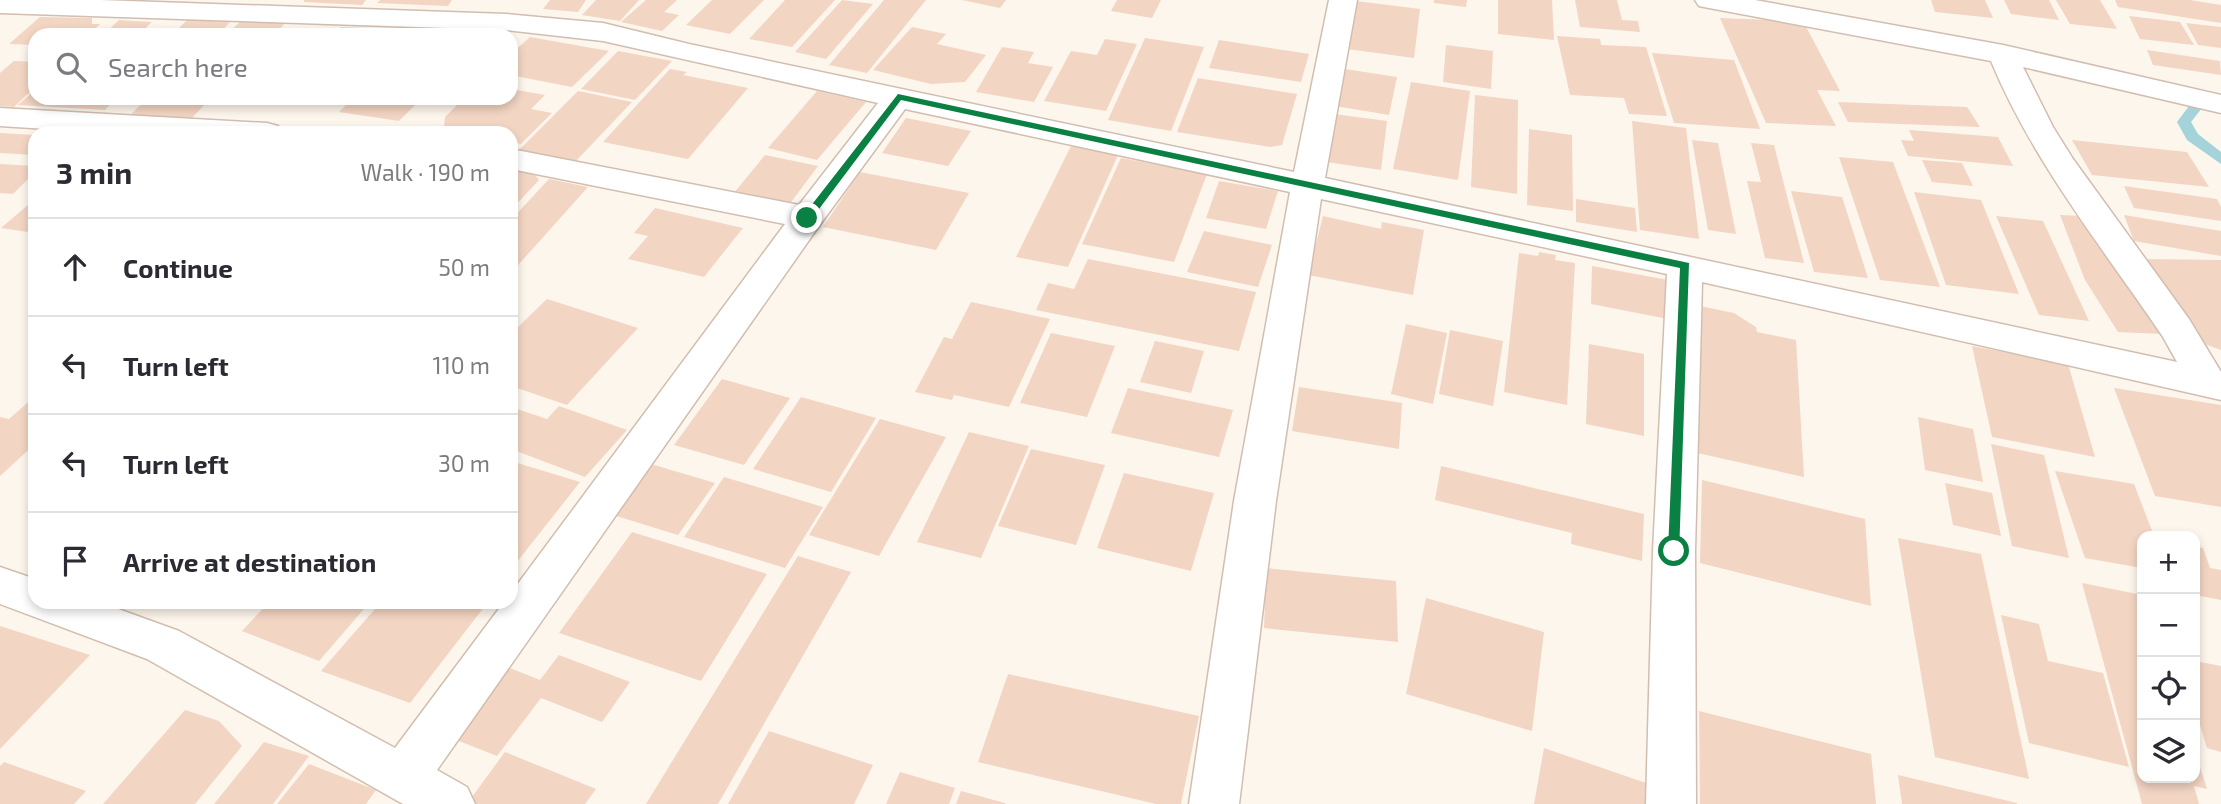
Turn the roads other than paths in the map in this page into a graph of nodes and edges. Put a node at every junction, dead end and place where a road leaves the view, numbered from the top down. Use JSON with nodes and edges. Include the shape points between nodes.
{"nodes":[{"id":1,"x":1343,"y":0,"type":"edge"},
{"id":2,"x":1709,"y":0,"type":"edge"},
{"id":3,"x":0,"y":5,"type":"edge"},
{"id":4,"x":2003,"y":54,"type":"junction"},
{"id":5,"x":898,"y":97,"type":"junction"},
{"id":6,"x":2221,"y":104,"type":"edge"},
{"id":7,"x":0,"y":117,"type":"edge"},
{"id":8,"x":150,"y":126,"type":"edge"},
{"id":9,"x":518,"y":160,"type":"edge"},
{"id":10,"x":1306,"y":183,"type":"junction"},
{"id":11,"x":807,"y":218,"type":"junction"},
{"id":12,"x":1685,"y":265,"type":"junction"},
{"id":13,"x":2214,"y":385,"type":"edge"},
{"id":14,"x":0,"y":585,"type":"edge"},
{"id":15,"x":28,"y":595,"type":"edge"},
{"id":16,"x":65,"y":609,"type":"edge"},
{"id":17,"x":402,"y":779,"type":"junction"},
{"id":18,"x":450,"y":804,"type":"edge"},
{"id":19,"x":1214,"y":804,"type":"edge"},
{"id":20,"x":1671,"y":804,"type":"edge"}],
"edges":[{"from":1,"to":10,"type":"street"},
{"from":2,"to":4,"type":"street"},
{"from":3,"to":5,"type":"street","via":[[555,26],[603,32]]},
{"from":4,"to":6,"type":"street"},
{"from":4,"to":13,"type":"street","via":[[2016,89],[2083,200]]},
{"from":5,"to":10,"type":"street"},
{"from":5,"to":11,"type":"street"},
{"from":7,"to":8,"type":"street"},
{"from":9,"to":11,"type":"street"},
{"from":10,"to":12,"type":"street"},
{"from":10,"to":19,"type":"street","via":[[1238,604]]},
{"from":11,"to":17,"type":"street"},
{"from":12,"to":13,"type":"street"},
{"from":12,"to":20,"type":"street","via":[[1674,551]]},
{"from":14,"to":15,"type":"street"},
{"from":16,"to":17,"type":"street","via":[[163,645]]},
{"from":17,"to":18,"type":"street"}]}
